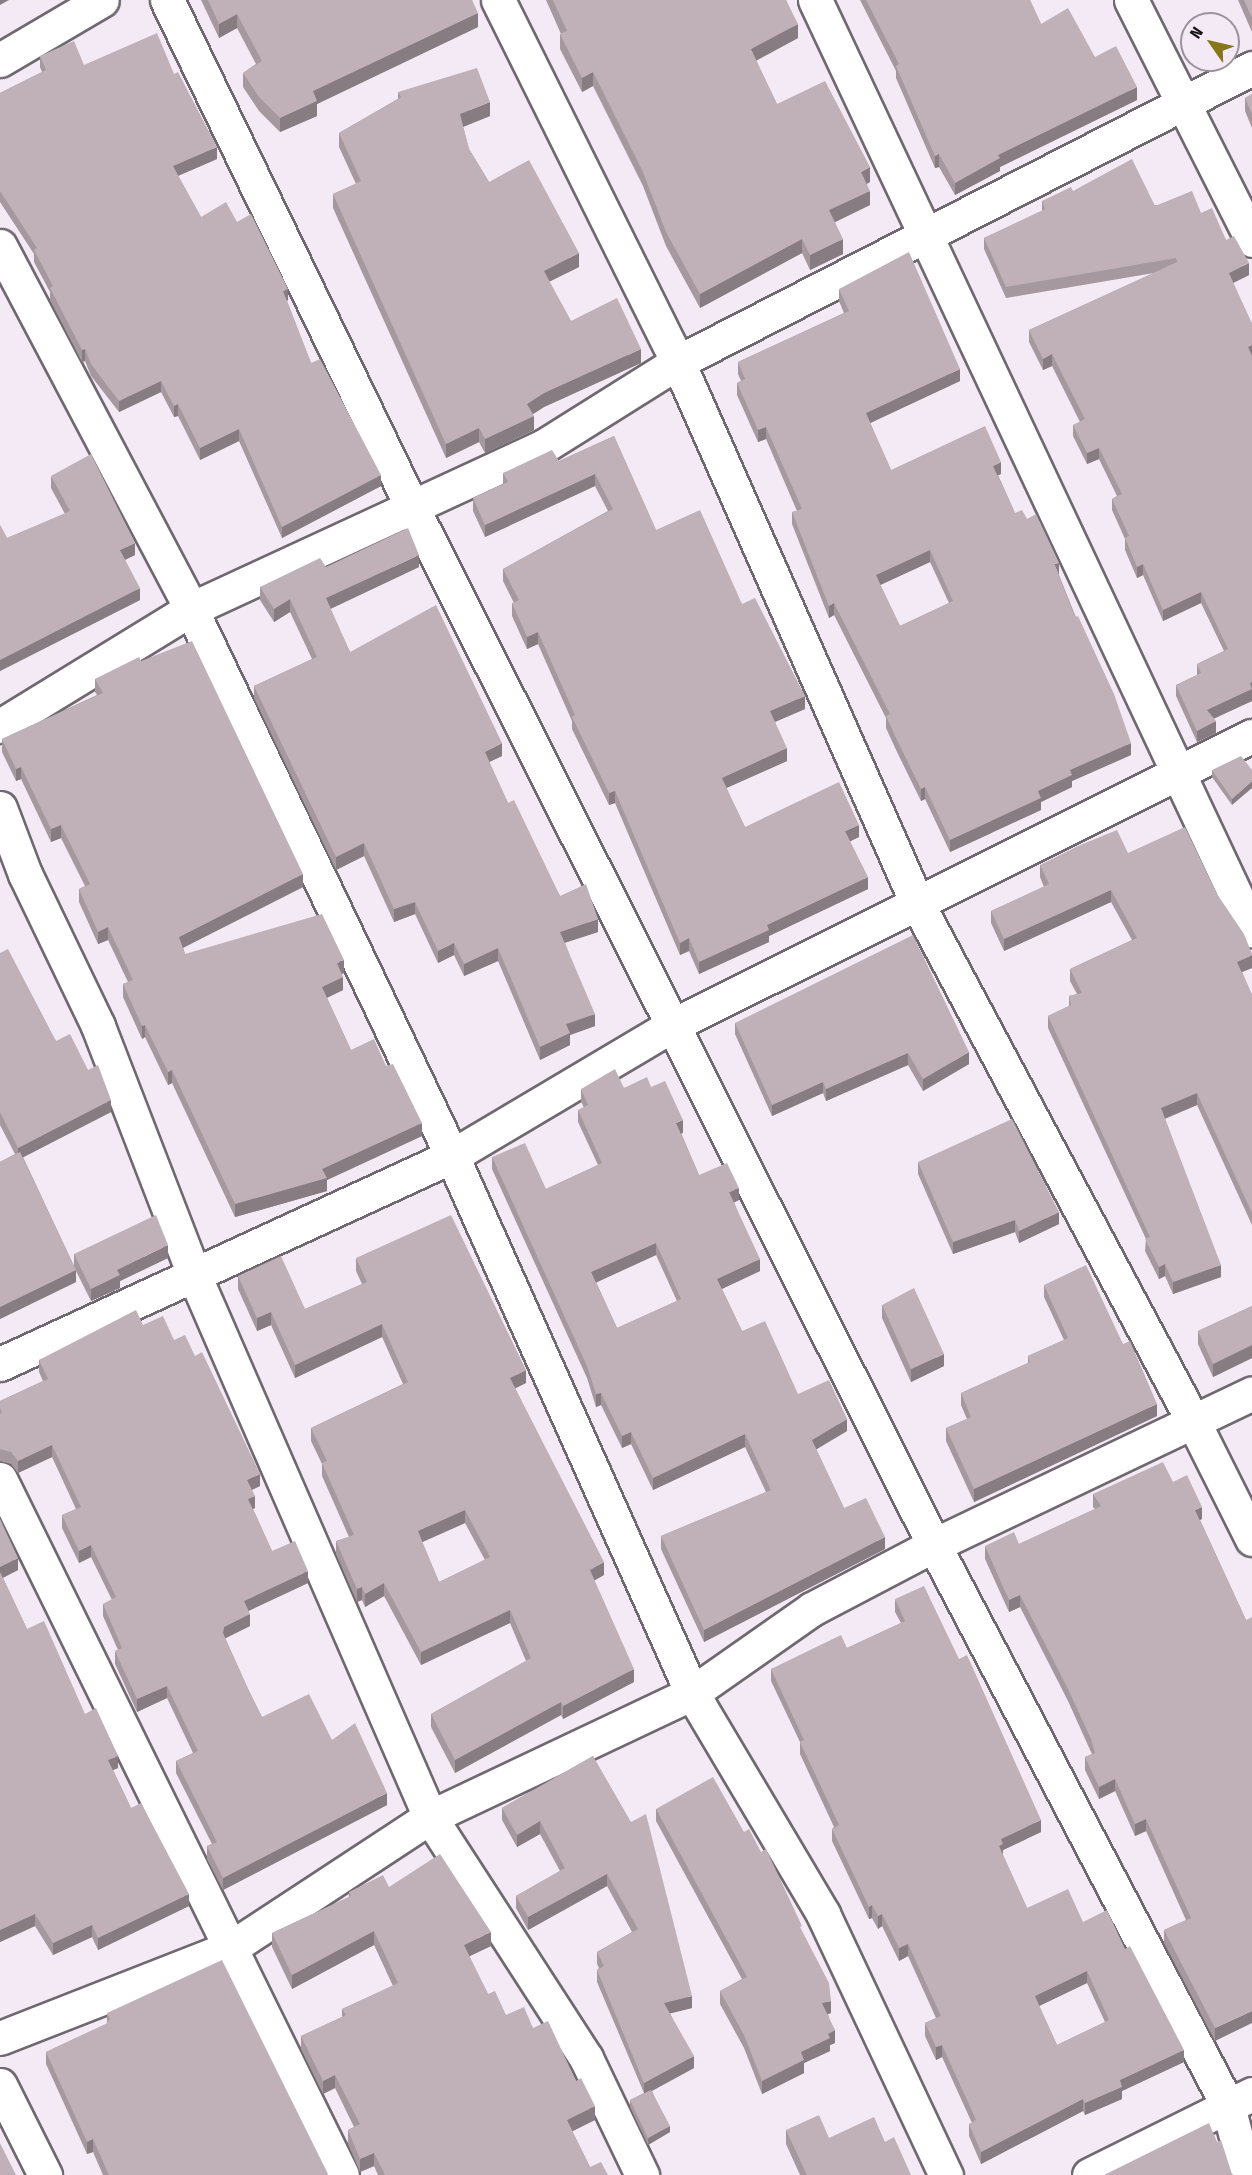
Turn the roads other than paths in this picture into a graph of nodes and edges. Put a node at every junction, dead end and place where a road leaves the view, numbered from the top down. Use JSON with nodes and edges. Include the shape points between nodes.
{"nodes":[{"id":1,"x":102,"y":0,"type":"edge"},
{"id":2,"x":167,"y":0,"type":"edge"},
{"id":3,"x":498,"y":0,"type":"edge"},
{"id":4,"x":815,"y":0,"type":"edge"},
{"id":5,"x":1131,"y":0,"type":"edge"},
{"id":6,"x":0,"y":60,"type":"edge"},
{"id":7,"x":1252,"y":68,"type":"edge"},
{"id":8,"x":1181,"y":104,"type":"junction"},
{"id":9,"x":926,"y":232,"type":"junction"},
{"id":10,"x":1252,"y":240,"type":"edge"},
{"id":11,"x":0,"y":246,"type":"edge"},
{"id":12,"x":678,"y":362,"type":"junction"},
{"id":13,"x":413,"y":509,"type":"junction"},
{"id":14,"x":191,"y":609,"type":"junction"},
{"id":15,"x":0,"y":726,"type":"edge"},
{"id":16,"x":1252,"y":736,"type":"edge"},
{"id":17,"x":1176,"y":774,"type":"junction"},
{"id":18,"x":0,"y":808,"type":"edge"},
{"id":19,"x":917,"y":903,"type":"junction"},
{"id":20,"x":1252,"y":930,"type":"edge"},
{"id":21,"x":673,"y":1025,"type":"junction"},
{"id":22,"x":452,"y":1156,"type":"junction"},
{"id":23,"x":195,"y":1277,"type":"junction"},
{"id":24,"x":0,"y":1364,"type":"edge"},
{"id":25,"x":1252,"y":1393,"type":"edge"},
{"id":26,"x":1193,"y":1421,"type":"junction"},
{"id":27,"x":0,"y":1479,"type":"edge"},
{"id":28,"x":1252,"y":1539,"type":"edge"},
{"id":29,"x":934,"y":1545,"type":"junction"},
{"id":30,"x":692,"y":1693,"type":"junction"},
{"id":31,"x":430,"y":1817,"type":"junction"},
{"id":32,"x":232,"y":1947,"type":"junction"},
{"id":33,"x":0,"y":2038,"type":"edge"},
{"id":34,"x":0,"y":2085,"type":"edge"},
{"id":35,"x":1240,"y":2100,"type":"edge"},
{"id":36,"x":45,"y":2175,"type":"edge"},
{"id":37,"x":342,"y":2175,"type":"edge"},
{"id":38,"x":642,"y":2175,"type":"edge"},
{"id":39,"x":946,"y":2175,"type":"edge"},
{"id":40,"x":1089,"y":2175,"type":"edge"},
{"id":41,"x":1246,"y":2175,"type":"edge"}],
"edges":[{"from":1,"to":6,"type":"street"},
{"from":2,"to":13,"type":"street"},
{"from":3,"to":12,"type":"street"},
{"from":4,"to":9,"type":"street"},
{"from":5,"to":8,"type":"street"},
{"from":7,"to":8,"type":"street"},
{"from":8,"to":9,"type":"street"},
{"from":8,"to":10,"type":"street"},
{"from":9,"to":12,"type":"street"},
{"from":9,"to":17,"type":"street"},
{"from":11,"to":14,"type":"street"},
{"from":12,"to":13,"type":"street","via":[[544,446]]},
{"from":12,"to":19,"type":"street"},
{"from":13,"to":14,"type":"street"},
{"from":13,"to":21,"type":"street"},
{"from":14,"to":15,"type":"street"},
{"from":14,"to":22,"type":"street"},
{"from":16,"to":17,"type":"street"},
{"from":17,"to":19,"type":"street"},
{"from":17,"to":20,"type":"street"},
{"from":18,"to":23,"type":"street","via":[[25,874],[98,1026]]},
{"from":19,"to":21,"type":"street"},
{"from":19,"to":26,"type":"street"},
{"from":21,"to":22,"type":"street"},
{"from":21,"to":29,"type":"street"},
{"from":22,"to":23,"type":"street"},
{"from":22,"to":30,"type":"street"},
{"from":23,"to":24,"type":"street"},
{"from":23,"to":31,"type":"street"},
{"from":25,"to":26,"type":"street"},
{"from":26,"to":28,"type":"street"},
{"from":26,"to":29,"type":"street"},
{"from":27,"to":32,"type":"street"},
{"from":29,"to":30,"type":"street","via":[[812,1609]]},
{"from":29,"to":35,"type":"street"},
{"from":30,"to":31,"type":"street"},
{"from":30,"to":39,"type":"street","via":[[823,1914]]},
{"from":31,"to":32,"type":"street"},
{"from":31,"to":38,"type":"street","via":[[586,2058]]},
{"from":32,"to":33,"type":"street"},
{"from":32,"to":37,"type":"street"},
{"from":34,"to":36,"type":"street"},
{"from":35,"to":40,"type":"street"},
{"from":35,"to":41,"type":"street"}]}
